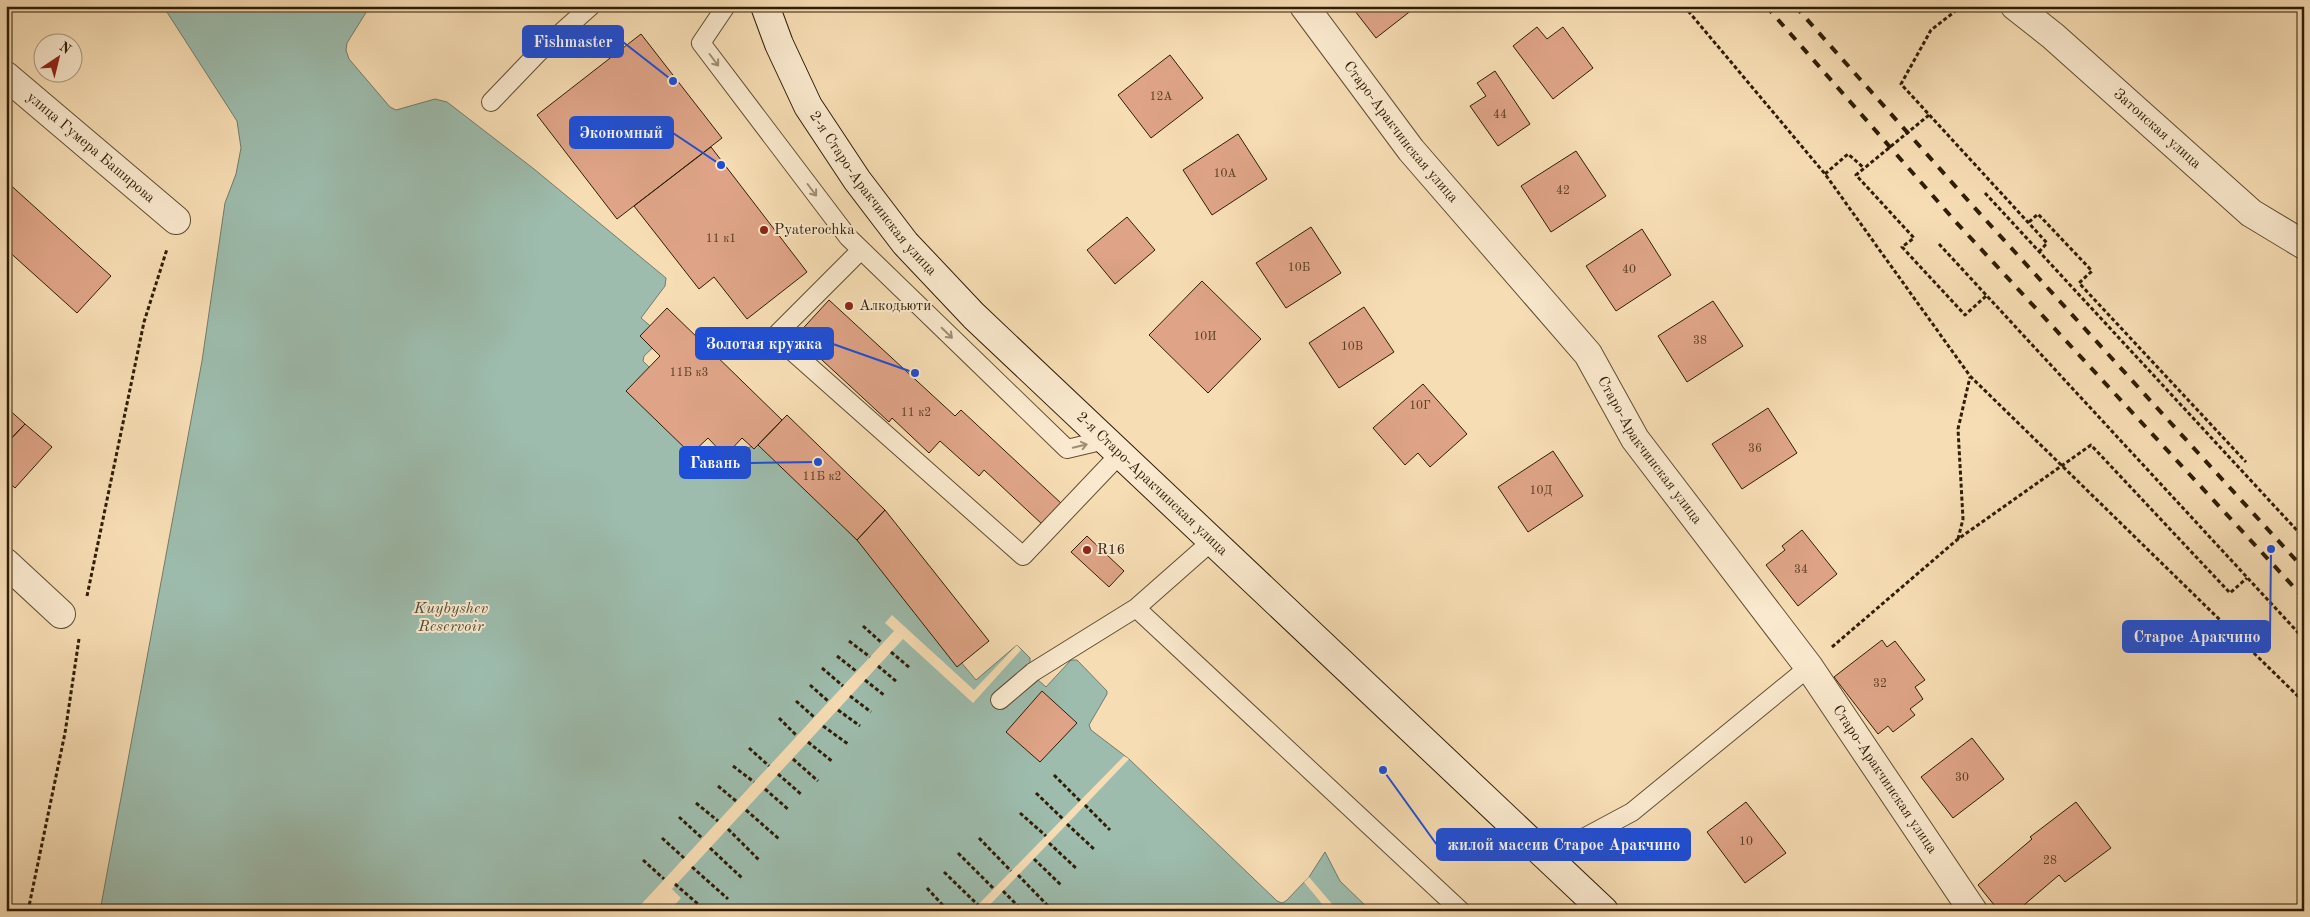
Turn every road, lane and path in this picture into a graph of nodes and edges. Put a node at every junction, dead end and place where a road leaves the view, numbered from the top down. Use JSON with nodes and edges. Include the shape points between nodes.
{"nodes":[{"id":1,"x":591,"y":6,"type":"edge"},
{"id":2,"x":726,"y":6,"type":"edge"},
{"id":3,"x":765,"y":6,"type":"edge"},
{"id":4,"x":1304,"y":6,"type":"edge"},
{"id":5,"x":1684,"y":6,"type":"edge"},
{"id":6,"x":1962,"y":6,"type":"edge"},
{"id":7,"x":2015,"y":6,"type":"edge"},
{"id":8,"x":6,"y":76,"type":"edge"},
{"id":9,"x":491,"y":102,"type":"dead end"},
{"id":10,"x":1929,"y":116,"type":"junction"},
{"id":11,"x":1864,"y":168,"type":"junction"},
{"id":12,"x":1825,"y":174,"type":"junction"},
{"id":13,"x":1985,"y":193,"type":"dead end"},
{"id":14,"x":176,"y":220,"type":"joint"},
{"id":15,"x":2029,"y":222,"type":"junction"},
{"id":16,"x":1938,"y":244,"type":"dead end"},
{"id":17,"x":2304,"y":245,"type":"edge"},
{"id":18,"x":861,"y":250,"type":"junction"},
{"id":19,"x":2039,"y":252,"type":"junction"},
{"id":20,"x":1986,"y":296,"type":"junction"},
{"id":21,"x":1970,"y":376,"type":"junction"},
{"id":22,"x":1113,"y":447,"type":"junction"},
{"id":23,"x":2246,"y":462,"type":"dead end"},
{"id":24,"x":2061,"y":465,"type":"junction"},
{"id":25,"x":1958,"y":538,"type":"junction"},
{"id":26,"x":2304,"y":538,"type":"edge"},
{"id":27,"x":1212,"y":542,"type":"junction"},
{"id":28,"x":6,"y":563,"type":"edge"},
{"id":29,"x":2248,"y":578,"type":"junction"},
{"id":30,"x":86,"y":601,"type":"dead end"},
{"id":31,"x":1136,"y":608,"type":"junction"},
{"id":32,"x":71,"y":622,"type":"joint"},
{"id":33,"x":863,"y":626,"type":"dead end"},
{"id":34,"x":2304,"y":638,"type":"edge"},
{"id":35,"x":849,"y":641,"type":"dead end"},
{"id":36,"x":882,"y":643,"type":"dead end"},
{"id":37,"x":891,"y":652,"type":"dead end"},
{"id":38,"x":836,"y":656,"type":"dead end"},
{"id":39,"x":870,"y":657,"type":"dead end"},
{"id":40,"x":878,"y":666,"type":"dead end"},
{"id":41,"x":1809,"y":667,"type":"junction"},
{"id":42,"x":822,"y":668,"type":"dead end"},
{"id":43,"x":910,"y":668,"type":"dead end"},
{"id":44,"x":856,"y":672,"type":"dead end"},
{"id":45,"x":865,"y":680,"type":"dead end"},
{"id":46,"x":897,"y":682,"type":"dead end"},
{"id":47,"x":810,"y":685,"type":"dead end"},
{"id":48,"x":843,"y":686,"type":"dead end"},
{"id":49,"x":884,"y":695,"type":"dead end"},
{"id":50,"x":850,"y":696,"type":"dead end"},
{"id":51,"x":1000,"y":700,"type":"dead end"},
{"id":52,"x":796,"y":701,"type":"dead end"},
{"id":53,"x":828,"y":701,"type":"dead end"},
{"id":54,"x":2304,"y":702,"type":"edge"},
{"id":55,"x":838,"y":710,"type":"dead end"},
{"id":56,"x":871,"y":712,"type":"dead end"},
{"id":57,"x":814,"y":717,"type":"dead end"},
{"id":58,"x":779,"y":718,"type":"dead end"},
{"id":59,"x":823,"y":726,"type":"dead end"},
{"id":60,"x":860,"y":726,"type":"dead end"},
{"id":61,"x":797,"y":736,"type":"dead end"},
{"id":62,"x":808,"y":742,"type":"dead end"},
{"id":63,"x":848,"y":744,"type":"dead end"},
{"id":64,"x":749,"y":748,"type":"dead end"},
{"id":65,"x":793,"y":759,"type":"dead end"},
{"id":66,"x":833,"y":762,"type":"dead end"},
{"id":67,"x":733,"y":766,"type":"dead end"},
{"id":68,"x":769,"y":766,"type":"dead end"},
{"id":69,"x":778,"y":774,"type":"dead end"},
{"id":70,"x":1054,"y":775,"type":"dead end"},
{"id":71,"x":818,"y":781,"type":"dead end"},
{"id":72,"x":754,"y":782,"type":"dead end"},
{"id":73,"x":718,"y":786,"type":"dead end"},
{"id":74,"x":765,"y":789,"type":"dead end"},
{"id":75,"x":1036,"y":793,"type":"dead end"},
{"id":76,"x":802,"y":795,"type":"dead end"},
{"id":77,"x":1080,"y":801,"type":"dead end"},
{"id":78,"x":736,"y":802,"type":"dead end"},
{"id":79,"x":696,"y":803,"type":"dead end"},
{"id":80,"x":1085,"y":805,"type":"dead end"},
{"id":81,"x":746,"y":810,"type":"dead end"},
{"id":82,"x":788,"y":810,"type":"dead end"},
{"id":83,"x":1020,"y":813,"type":"dead end"},
{"id":84,"x":679,"y":817,"type":"dead end"},
{"id":85,"x":1062,"y":819,"type":"dead end"},
{"id":86,"x":718,"y":821,"type":"dead end"},
{"id":87,"x":1067,"y":824,"type":"dead end"},
{"id":88,"x":728,"y":829,"type":"dead end"},
{"id":89,"x":1110,"y":830,"type":"dead end"},
{"id":90,"x":1046,"y":836,"type":"dead end"},
{"id":91,"x":662,"y":838,"type":"dead end"},
{"id":92,"x":702,"y":838,"type":"dead end"},
{"id":93,"x":979,"y":838,"type":"dead end"},
{"id":94,"x":779,"y":839,"type":"dead end"},
{"id":95,"x":1049,"y":844,"type":"dead end"},
{"id":96,"x":710,"y":848,"type":"dead end"},
{"id":97,"x":1095,"y":850,"type":"dead end"},
{"id":98,"x":958,"y":853,"type":"dead end"},
{"id":99,"x":1548,"y":857,"type":"junction"},
{"id":100,"x":684,"y":858,"type":"dead end"},
{"id":101,"x":1034,"y":859,"type":"dead end"},
{"id":102,"x":643,"y":860,"type":"dead end"},
{"id":103,"x":759,"y":860,"type":"dead end"},
{"id":104,"x":692,"y":867,"type":"dead end"},
{"id":105,"x":1077,"y":869,"type":"dead end"},
{"id":106,"x":1011,"y":871,"type":"dead end"},
{"id":107,"x":944,"y":872,"type":"dead end"},
{"id":108,"x":1018,"y":875,"type":"dead end"},
{"id":109,"x":742,"y":878,"type":"dead end"},
{"id":110,"x":664,"y":879,"type":"dead end"},
{"id":111,"x":676,"y":884,"type":"dead end"},
{"id":112,"x":1061,"y":885,"type":"dead end"},
{"id":113,"x":927,"y":888,"type":"dead end"},
{"id":114,"x":994,"y":889,"type":"dead end"},
{"id":115,"x":1003,"y":891,"type":"dead end"},
{"id":116,"x":728,"y":899,"type":"dead end"},
{"id":117,"x":978,"y":904,"type":"dead end"},
{"id":118,"x":1051,"y":909,"type":"dead end"},
{"id":119,"x":28,"y":911,"type":"edge"},
{"id":120,"x":706,"y":911,"type":"edge"},
{"id":121,"x":948,"y":911,"type":"edge"},
{"id":122,"x":1023,"y":911,"type":"edge"},
{"id":123,"x":1461,"y":911,"type":"edge"},
{"id":124,"x":1604,"y":911,"type":"edge"},
{"id":125,"x":1973,"y":911,"type":"edge"}],
"edges":[{"from":1,"to":9,"type":"lane","via":[[538,53]]},
{"from":2,"to":18,"type":"lane","one_way":true,"via":[[701,43]]},
{"from":3,"to":22,"type":"street","name":"2-я Старо-Аракчинская улица","via":[[808,106],[857,180],[905,243],[974,316]]},
{"from":4,"to":41,"type":"street","name":"Старо-Аракчинская улица","via":[[1411,150],[1588,354],[1635,439]]},
{"from":5,"to":12,"type":"path"},
{"from":6,"to":10,"type":"path","via":[[1931,30],[1901,84]]},
{"from":7,"to":17,"type":"street","name":"Затонская улица","via":[[2053,36],[2251,213]]},
{"from":8,"to":14,"type":"street","name":"улица Гумера Баширова"},
{"from":10,"to":11,"type":"path"},
{"from":10,"to":15,"type":"path"},
{"from":11,"to":12,"type":"path","via":[[1848,154]]},
{"from":11,"to":20,"type":"path","via":[[1856,174],[1914,238],[1902,247],[1965,315]]},
{"from":12,"to":21,"type":"path"},
{"from":13,"to":19,"type":"path"},
{"from":14,"to":30,"type":"path","via":[[144,322]]},
{"from":15,"to":19,"type":"path","via":[[2047,242]]},
{"from":15,"to":23,"type":"path","via":[[2038,214],[2092,271],[2079,283]]},
{"from":16,"to":20,"type":"path"},
{"from":18,"to":22,"type":"lane","one_way":true,"via":[[1067,449]]},
{"from":18,"to":22,"type":"lane","via":[[776,336],[1023,556]]},
{"from":19,"to":26,"type":"path"},
{"from":20,"to":29,"type":"path"},
{"from":21,"to":24,"type":"path"},
{"from":21,"to":25,"type":"path","via":[[1958,429],[1963,519]]},
{"from":22,"to":27,"type":"street","name":"2-я Старо-Аракчинская улица"},
{"from":24,"to":25,"type":"path"},
{"from":24,"to":29,"type":"path","via":[[2091,445],[2230,592]]},
{"from":24,"to":54,"type":"path"},
{"from":25,"to":41,"type":"path"},
{"from":27,"to":31,"type":"lane"},
{"from":27,"to":99,"type":"street","name":"2-я Старо-Аракчинская улица"},
{"from":28,"to":32,"type":"street"},
{"from":29,"to":34,"type":"path"},
{"from":31,"to":51,"type":"lane","via":[[1034,672]]},
{"from":31,"to":123,"type":"lane"},
{"from":32,"to":119,"type":"path","via":[[65,733]]},
{"from":33,"to":36,"type":"path"},
{"from":35,"to":39,"type":"path"},
{"from":37,"to":43,"type":"path"},
{"from":38,"to":44,"type":"path"},
{"from":40,"to":46,"type":"path"},
{"from":41,"to":99,"type":"lane","via":[[1632,812]]},
{"from":41,"to":125,"type":"street","name":"Старо-Аракчинская улица"},
{"from":42,"to":48,"type":"path"},
{"from":45,"to":49,"type":"path"},
{"from":47,"to":53,"type":"path"},
{"from":50,"to":56,"type":"path"},
{"from":52,"to":57,"type":"path"},
{"from":55,"to":60,"type":"path"},
{"from":58,"to":61,"type":"path"},
{"from":59,"to":63,"type":"path"},
{"from":62,"to":66,"type":"path"},
{"from":64,"to":68,"type":"path"},
{"from":65,"to":71,"type":"path"},
{"from":67,"to":72,"type":"path"},
{"from":69,"to":76,"type":"path"},
{"from":70,"to":77,"type":"path"},
{"from":73,"to":78,"type":"path"},
{"from":74,"to":82,"type":"path"},
{"from":75,"to":85,"type":"path"},
{"from":79,"to":86,"type":"path"},
{"from":80,"to":89,"type":"path"},
{"from":81,"to":94,"type":"path"},
{"from":83,"to":90,"type":"path"},
{"from":84,"to":92,"type":"path"},
{"from":87,"to":97,"type":"path"},
{"from":88,"to":103,"type":"path"},
{"from":91,"to":100,"type":"path"},
{"from":93,"to":106,"type":"path"},
{"from":95,"to":105,"type":"path"},
{"from":96,"to":109,"type":"path"},
{"from":98,"to":114,"type":"path"},
{"from":99,"to":124,"type":"street","name":"2-я Старо-Аракчинская улица"},
{"from":101,"to":112,"type":"path"},
{"from":102,"to":110,"type":"path"},
{"from":104,"to":116,"type":"path"},
{"from":107,"to":117,"type":"path"},
{"from":108,"to":118,"type":"path"},
{"from":111,"to":120,"type":"path"},
{"from":113,"to":121,"type":"path"},
{"from":115,"to":122,"type":"path"}]}
